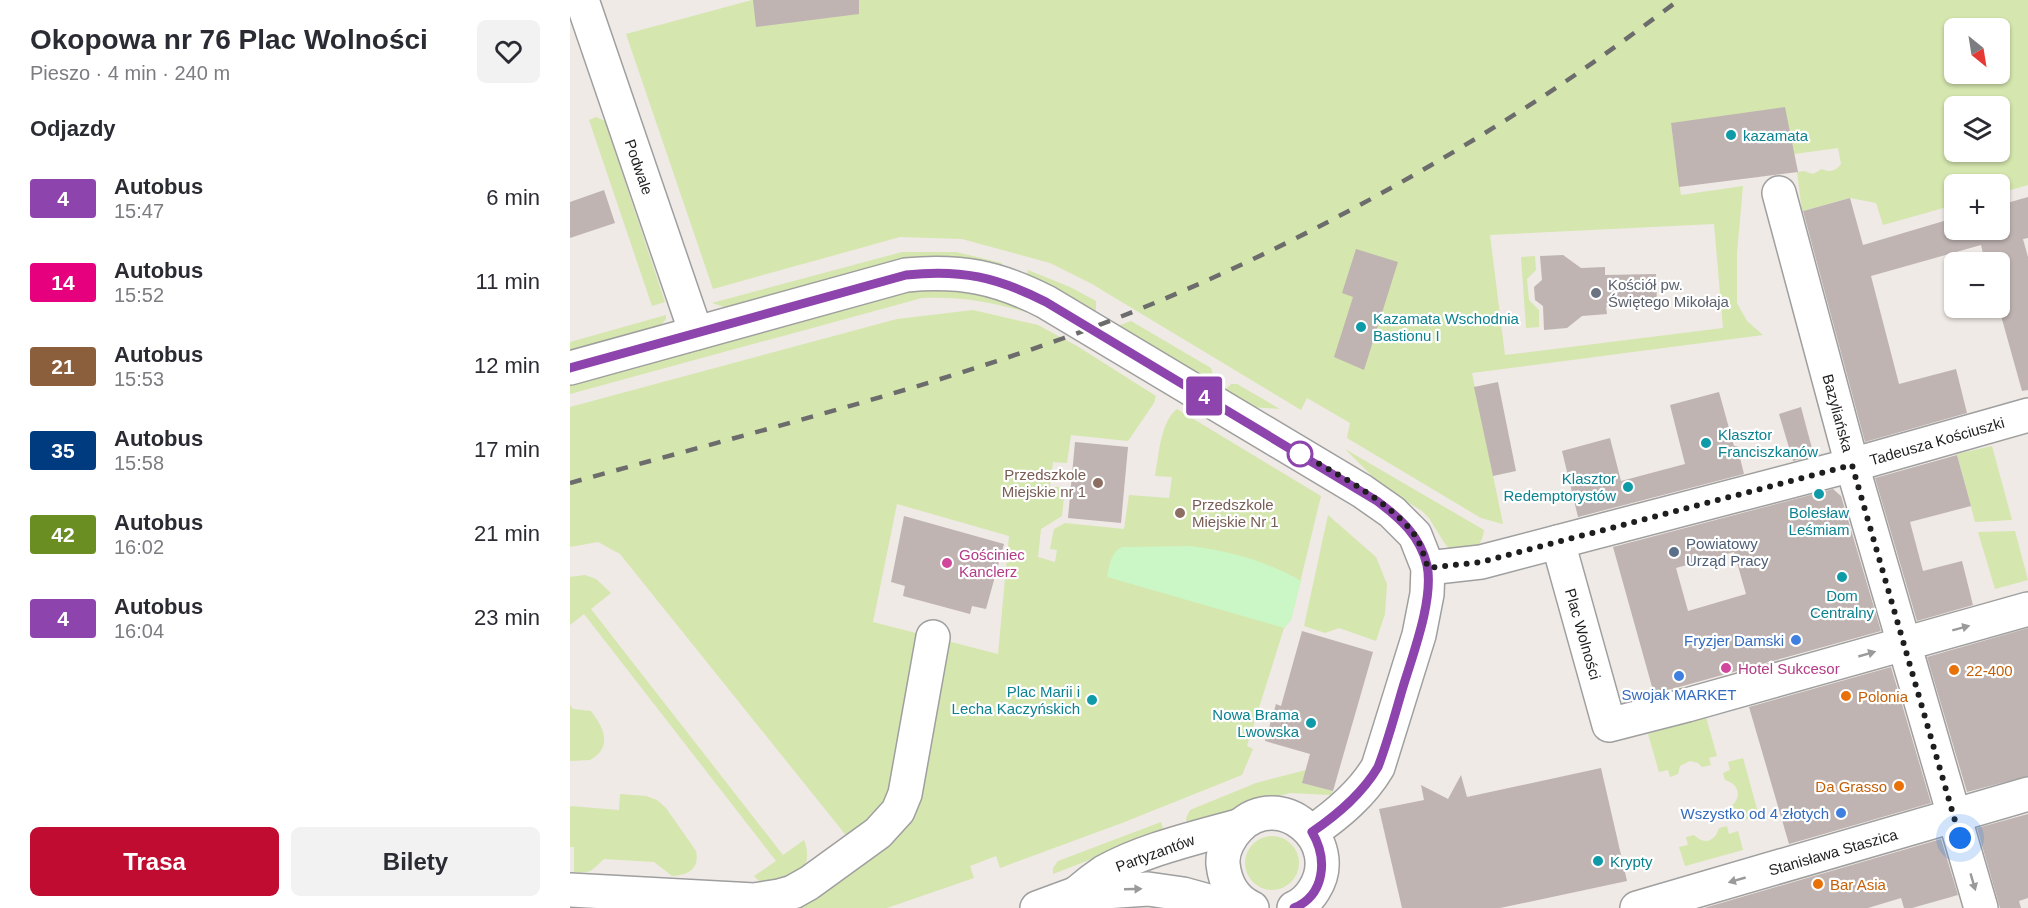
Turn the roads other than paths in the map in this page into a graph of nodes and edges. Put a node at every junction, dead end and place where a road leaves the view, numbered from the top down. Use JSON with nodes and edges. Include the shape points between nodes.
{"nodes":[{"id":1,"x":582,"y":0,"type":"edge"},
{"id":2,"x":1779,"y":193,"type":"dead end"},
{"id":3,"x":696,"y":333,"type":"junction"},
{"id":4,"x":570,"y":368,"type":"edge"},
{"id":5,"x":2028,"y":416,"type":"edge"},
{"id":6,"x":1852,"y":465,"type":"junction"},
{"id":7,"x":1558,"y":542,"type":"junction"},
{"id":8,"x":1428,"y":568,"type":"junction"},
{"id":9,"x":2028,"y":609,"type":"edge"},
{"id":10,"x":933,"y":638,"type":"dead end"},
{"id":11,"x":1905,"y":643,"type":"junction"},
{"id":12,"x":2028,"y":794,"type":"edge"},
{"id":13,"x":1954,"y":816,"type":"junction"},
{"id":14,"x":1241,"y":825,"type":"junction"},
{"id":15,"x":1312,"y":832,"type":"junction"},
{"id":16,"x":570,"y":890,"type":"edge"},
{"id":17,"x":1075,"y":894,"type":"junction"},
{"id":18,"x":1319,"y":896,"type":"edge"},
{"id":19,"x":1249,"y":907,"type":"edge"},
{"id":20,"x":1037,"y":908,"type":"edge"},
{"id":21,"x":1294,"y":908,"type":"edge"},
{"id":22,"x":1637,"y":908,"type":"edge"},
{"id":23,"x":1981,"y":908,"type":"edge"}],
"edges":[{"from":1,"to":3,"type":"street","name":"Podwale"},
{"from":2,"to":6,"type":"street","name":"Bazyliańska"},
{"from":3,"to":4,"type":"street"},
{"from":3,"to":8,"type":"street","via":[[906,275],[952,273],[999,281],[1069,315],[1362,490],[1415,535]]},
{"from":5,"to":6,"type":"street","name":"Tadeusza Kościuszki"},
{"from":6,"to":7,"type":"street","name":"Tadeusza Kościuszki"},
{"from":6,"to":11,"type":"street","name":"Bazyliańska"},
{"from":7,"to":8,"type":"street","name":"Tadeusza Kościuszki","via":[[1481,562]]},
{"from":7,"to":11,"type":"street","name":"Plac Wolności","one_way":true,"via":[[1609,725]]},
{"from":8,"to":15,"type":"street","via":[[1423,618],[1378,767],[1354,798]]},
{"from":11,"to":9,"type":"street","one_way":true},
{"from":10,"to":16,"type":"street","via":[[905,794],[898,811],[878,832],[809,883],[786,894],[754,900]]},
{"from":11,"to":13,"type":"street","name":"Bazyliańska"},
{"from":12,"to":13,"type":"street","name":"Stanisława Staszica"},
{"from":13,"to":22,"type":"street","name":"Stanisława Staszica","one_way":true},
{"from":13,"to":23,"type":"street","name":"Bazyliańska","one_way":true},
{"from":14,"to":15,"type":"street","name":"Partyzantów","via":[[1259,816],[1278,814],[1297,820]]},
{"from":14,"to":17,"type":"street","name":"Partyzantów","via":[[1121,864]]},
{"from":14,"to":19,"type":"street","via":[[1226,847],[1224,873],[1236,897]]},
{"from":15,"to":18,"type":"street","via":[[1322,857]]},
{"from":17,"to":19,"type":"street","name":"Partyzantów","one_way":true,"via":[[1148,889]]},
{"from":17,"to":20,"type":"street","name":"Partyzantów"},
{"from":18,"to":21,"type":"street","via":[[1311,895]]}]}
